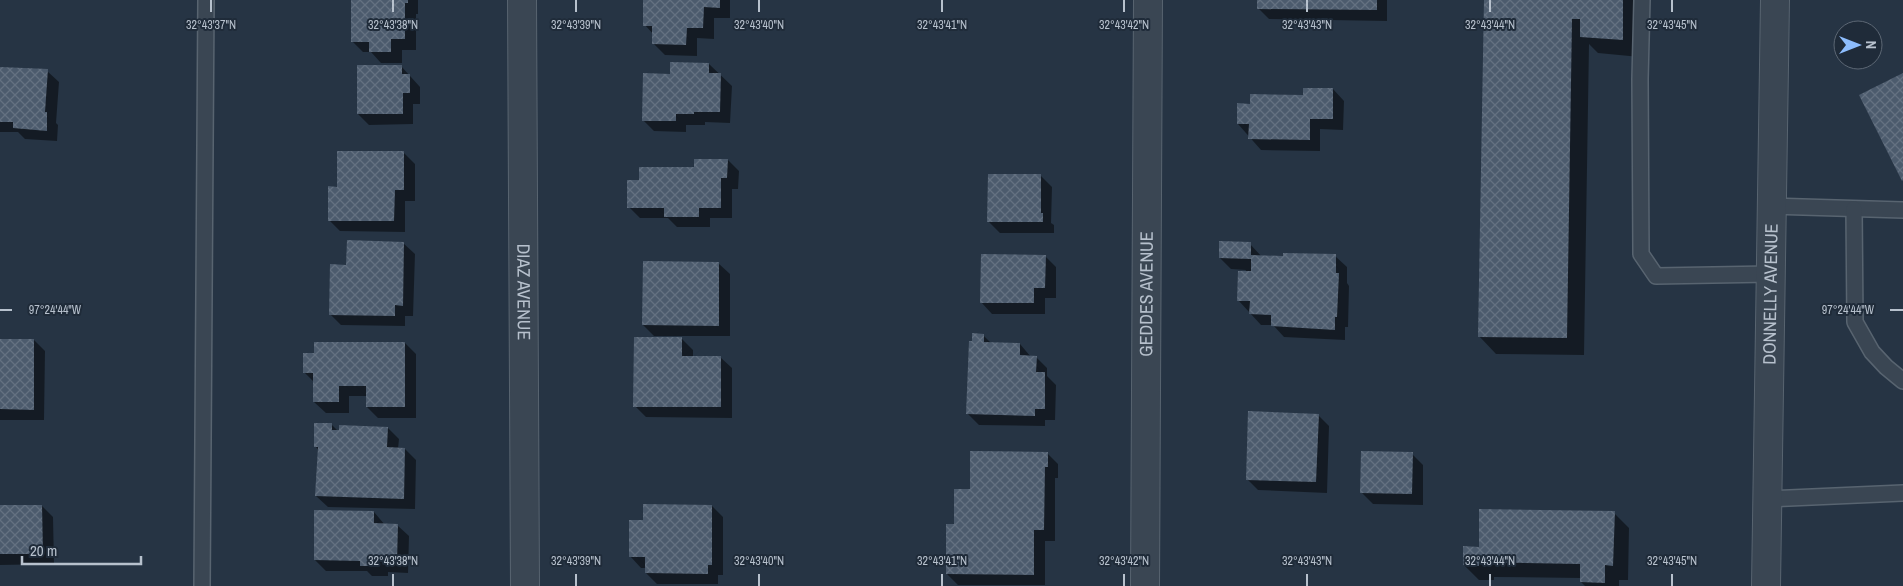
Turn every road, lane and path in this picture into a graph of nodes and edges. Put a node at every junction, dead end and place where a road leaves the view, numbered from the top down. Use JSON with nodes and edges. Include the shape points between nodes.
{"nodes":[{"id":1,"x":206,"y":0,"type":"edge"},
{"id":2,"x":522,"y":0,"type":"edge"},
{"id":3,"x":1148,"y":0,"type":"edge"},
{"id":4,"x":1642,"y":0,"type":"edge"},
{"id":5,"x":1775,"y":0,"type":"edge"},
{"id":6,"x":1772,"y":206,"type":"junction"},
{"id":7,"x":1854,"y":209,"type":"junction"},
{"id":8,"x":1903,"y":210,"type":"edge"},
{"id":9,"x":1771,"y":274,"type":"junction"},
{"id":10,"x":1903,"y":382,"type":"edge"},
{"id":11,"x":1902,"y":494,"type":"edge"},
{"id":12,"x":1767,"y":498,"type":"junction"},
{"id":13,"x":202,"y":586,"type":"edge"},
{"id":14,"x":525,"y":586,"type":"edge"},
{"id":15,"x":1145,"y":586,"type":"edge"},
{"id":16,"x":1766,"y":586,"type":"edge"}],
"edges":[{"from":1,"to":13,"type":"lane"},
{"from":2,"to":14,"type":"street","name":"DIAZ AVENUE"},
{"from":3,"to":15,"type":"street","name":"GEDDES AVENUE"},
{"from":4,"to":9,"type":"lane","via":[[1641,254],[1656,276]]},
{"from":5,"to":6,"type":"street","name":"DONNELLY AVENUE"},
{"from":6,"to":7,"type":"lane"},
{"from":6,"to":9,"type":"street","name":"DONNELLY AVENUE"},
{"from":7,"to":8,"type":"lane"},
{"from":7,"to":10,"type":"lane","via":[[1855,322],[1872,352]]},
{"from":9,"to":12,"type":"street","name":"DONNELLY AVENUE"},
{"from":11,"to":12,"type":"lane"},
{"from":12,"to":16,"type":"street","name":"DONNELLY AVENUE"}]}
